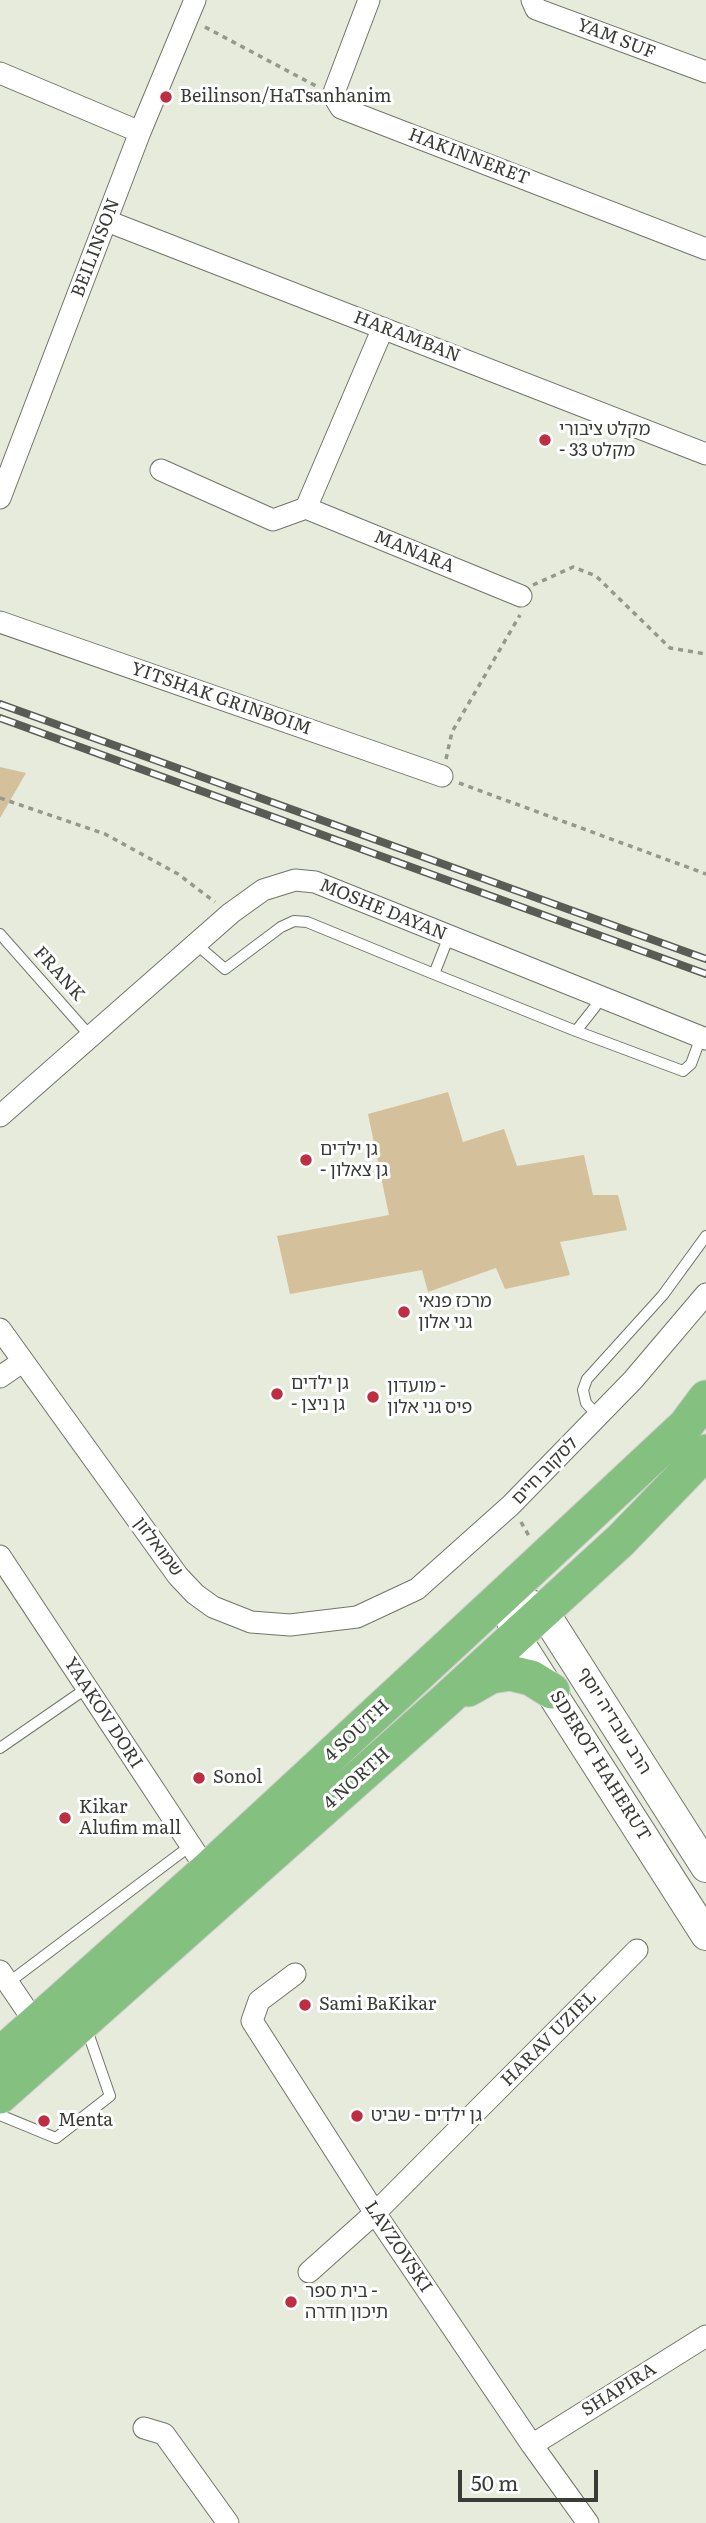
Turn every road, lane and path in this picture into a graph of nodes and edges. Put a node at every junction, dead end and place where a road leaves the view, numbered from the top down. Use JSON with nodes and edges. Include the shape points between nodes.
{"nodes":[{"id":1,"x":369,"y":0,"type":"edge"},
{"id":2,"x":532,"y":0,"type":"edge"},
{"id":3,"x":191,"y":9,"type":"edge"},
{"id":4,"x":706,"y":72,"type":"edge"},
{"id":5,"x":0,"y":73,"type":"edge"},
{"id":6,"x":333,"y":95,"type":"junction"},
{"id":7,"x":140,"y":132,"type":"junction"},
{"id":8,"x":107,"y":221,"type":"junction"},
{"id":9,"x":706,"y":249,"type":"edge"},
{"id":10,"x":383,"y":328,"type":"junction"},
{"id":11,"x":706,"y":454,"type":"edge"},
{"id":12,"x":160,"y":470,"type":"dead end"},
{"id":13,"x":0,"y":498,"type":"edge"},
{"id":14,"x":306,"y":508,"type":"junction"},
{"id":15,"x":521,"y":596,"type":"junction"},
{"id":16,"x":0,"y":622,"type":"edge"},
{"id":17,"x":706,"y":654,"type":"edge"},
{"id":18,"x":442,"y":776,"type":"junction"},
{"id":19,"x":0,"y":798,"type":"edge"},
{"id":20,"x":706,"y":874,"type":"edge"},
{"id":21,"x":231,"y":914,"type":"junction"},
{"id":22,"x":0,"y":934,"type":"edge"},
{"id":23,"x":449,"y":936,"type":"junction"},
{"id":24,"x":196,"y":944,"type":"junction"},
{"id":25,"x":434,"y":974,"type":"junction"},
{"id":26,"x":598,"y":996,"type":"junction"},
{"id":27,"x":576,"y":1031,"type":"junction"},
{"id":28,"x":92,"y":1037,"type":"junction"},
{"id":29,"x":703,"y":1038,"type":"edge"},
{"id":30,"x":1,"y":1112,"type":"edge"},
{"id":31,"x":706,"y":1236,"type":"edge"},
{"id":32,"x":706,"y":1294,"type":"edge"},
{"id":33,"x":0,"y":1329,"type":"edge"},
{"id":34,"x":22,"y":1362,"type":"junction"},
{"id":35,"x":0,"y":1377,"type":"edge"},
{"id":36,"x":706,"y":1398,"type":"edge"},
{"id":37,"x":598,"y":1416,"type":"junction"},
{"id":38,"x":706,"y":1452,"type":"edge"},
{"id":39,"x":512,"y":1505,"type":"junction"},
{"id":40,"x":0,"y":1556,"type":"edge"},
{"id":41,"x":542,"y":1560,"type":"junction"},
{"id":42,"x":506,"y":1593,"type":"junction"},
{"id":43,"x":543,"y":1611,"type":"junction"},
{"id":44,"x":357,"y":1617,"type":"joint"},
{"id":45,"x":515,"y":1636,"type":"junction"},
{"id":46,"x":87,"y":1688,"type":"junction"},
{"id":47,"x":552,"y":1691,"type":"junction"},
{"id":48,"x":446,"y":1700,"type":"junction"},
{"id":49,"x":0,"y":1748,"type":"edge"},
{"id":50,"x":198,"y":1858,"type":"junction"},
{"id":51,"x":706,"y":1867,"type":"edge"},
{"id":52,"x":706,"y":1935,"type":"edge"},
{"id":53,"x":637,"y":1950,"type":"dead end"},
{"id":54,"x":295,"y":1974,"type":"dead end"},
{"id":55,"x":4,"y":1977,"type":"edge"},
{"id":56,"x":84,"y":2021,"type":"junction"},
{"id":57,"x":36,"y":2024,"type":"junction"},
{"id":58,"x":0,"y":2055,"type":"edge"},
{"id":59,"x":0,"y":2096,"type":"edge"},
{"id":60,"x":0,"y":2115,"type":"edge"},
{"id":61,"x":375,"y":2213,"type":"junction"},
{"id":62,"x":309,"y":2272,"type":"dead end"},
{"id":63,"x":706,"y":2336,"type":"edge"},
{"id":64,"x":144,"y":2428,"type":"dead end"},
{"id":65,"x":532,"y":2445,"type":"junction"},
{"id":66,"x":228,"y":2523,"type":"edge"},
{"id":67,"x":588,"y":2523,"type":"edge"}],
"edges":[{"from":1,"to":6,"type":"street"},
{"from":2,"to":4,"type":"street","name":"YAM SUF","via":[[536,9]]},
{"from":3,"to":6,"type":"path"},
{"from":3,"to":7,"type":"street","name":"BEILINSON"},
{"from":5,"to":7,"type":"street"},
{"from":6,"to":9,"type":"street","name":"HAKINNERET","via":[[341,108]]},
{"from":7,"to":8,"type":"street","name":"BEILINSON"},
{"from":8,"to":10,"type":"street","name":"HARAMBAN"},
{"from":8,"to":13,"type":"street","name":"BEILINSON"},
{"from":10,"to":11,"type":"street","name":"HARAMBAN"},
{"from":10,"to":14,"type":"street"},
{"from":12,"to":14,"type":"street","via":[[273,520]]},
{"from":14,"to":15,"type":"street","name":"MANARA"},
{"from":15,"to":17,"type":"path","via":[[531,586],[573,567],[596,576],[670,648]]},
{"from":15,"to":18,"type":"path","via":[[520,619],[452,732]]},
{"from":16,"to":18,"type":"street","name":"YITSHAK GRINBOIM"},
{"from":18,"to":20,"type":"path"},
{"from":19,"to":21,"type":"path","via":[[105,834],[178,874]]},
{"from":21,"to":23,"type":"street","name":"MOSHE DAYAN","via":[[277,883],[315,882]]},
{"from":21,"to":24,"type":"street","name":"MOSHE DAYAN"},
{"from":22,"to":28,"type":"lane","name":"FRANK"},
{"from":23,"to":25,"type":"lane"},
{"from":23,"to":26,"type":"street","name":"MOSHE DAYAN"},
{"from":24,"to":25,"type":"lane","via":[[225,970],[281,927],[307,922]]},
{"from":24,"to":28,"type":"street","name":"MOSHE DAYAN"},
{"from":25,"to":27,"type":"lane"},
{"from":26,"to":27,"type":"lane"},
{"from":26,"to":29,"type":"street","name":"MOSHE DAYAN"},
{"from":27,"to":29,"type":"lane","via":[[683,1071]]},
{"from":28,"to":30,"type":"street","name":"MOSHE DAYAN"},
{"from":31,"to":37,"type":"lane","via":[[663,1295],[587,1379],[583,1390],[586,1403]]},
{"from":32,"to":37,"type":"street","name":"לסקוב חיים"},
{"from":33,"to":34,"type":"street"},
{"from":34,"to":35,"type":"street"},
{"from":34,"to":44,"type":"street","name":"שמואלזון","via":[[195,1594],[213,1607],[251,1622],[290,1625]]},
{"from":36,"to":41,"type":"highway","name":"4 SOUTH","via":[[686,1425]]},
{"from":37,"to":39,"type":"street","name":"לסקוב חיים"},
{"from":38,"to":43,"type":"highway","name":"4 NORTH","via":[[621,1540]]},
{"from":39,"to":41,"type":"path"},
{"from":39,"to":44,"type":"street","name":"לסקוב חיים","via":[[417,1589]]},
{"from":40,"to":46,"type":"street","name":"YAAKOV DORI"},
{"from":41,"to":42,"type":"highway","name":"4 SOUTH"},
{"from":42,"to":43,"type":"main road"},
{"from":42,"to":45,"type":"main road","name":"SDEROT HAHERUT"},
{"from":42,"to":50,"type":"highway","name":"4 SOUTH"},
{"from":43,"to":45,"type":"highway","name":"4 NORTH"},
{"from":43,"to":51,"type":"main road","name":"הרב עובדיה יוסף"},
{"from":45,"to":47,"type":"main road","name":"SDEROT HAHERUT"},
{"from":45,"to":48,"type":"highway","name":"4 NORTH"},
{"from":46,"to":49,"type":"lane"},
{"from":46,"to":50,"type":"street","name":"YAAKOV DORI"},
{"from":47,"to":48,"type":"highway","via":[[531,1678],[510,1673],[491,1676]]},
{"from":47,"to":52,"type":"main road","name":"SDEROT HAHERUT"},
{"from":48,"to":56,"type":"highway","name":"4 NORTH"},
{"from":50,"to":55,"type":"lane"},
{"from":50,"to":57,"type":"highway","name":"4 SOUTH"},
{"from":53,"to":61,"type":"street","name":"HARAV UZIEL"},
{"from":54,"to":61,"type":"street","name":"LAVZOVSKI","via":[[259,2001],[252,2021]]},
{"from":55,"to":57,"type":"street"},
{"from":56,"to":59,"type":"highway","name":"4 NORTH"},
{"from":56,"to":60,"type":"lane","via":[[110,2096],[56,2138]]},
{"from":57,"to":58,"type":"highway","name":"4 SOUTH"},
{"from":61,"to":62,"type":"street","name":"HARAV UZIEL"},
{"from":61,"to":65,"type":"street","name":"LAVZOVSKI"},
{"from":63,"to":65,"type":"street","name":"SHAPIRA"},
{"from":64,"to":66,"type":"street","via":[[163,2434]]},
{"from":65,"to":67,"type":"street","name":"LAVZOVSKI"}]}
